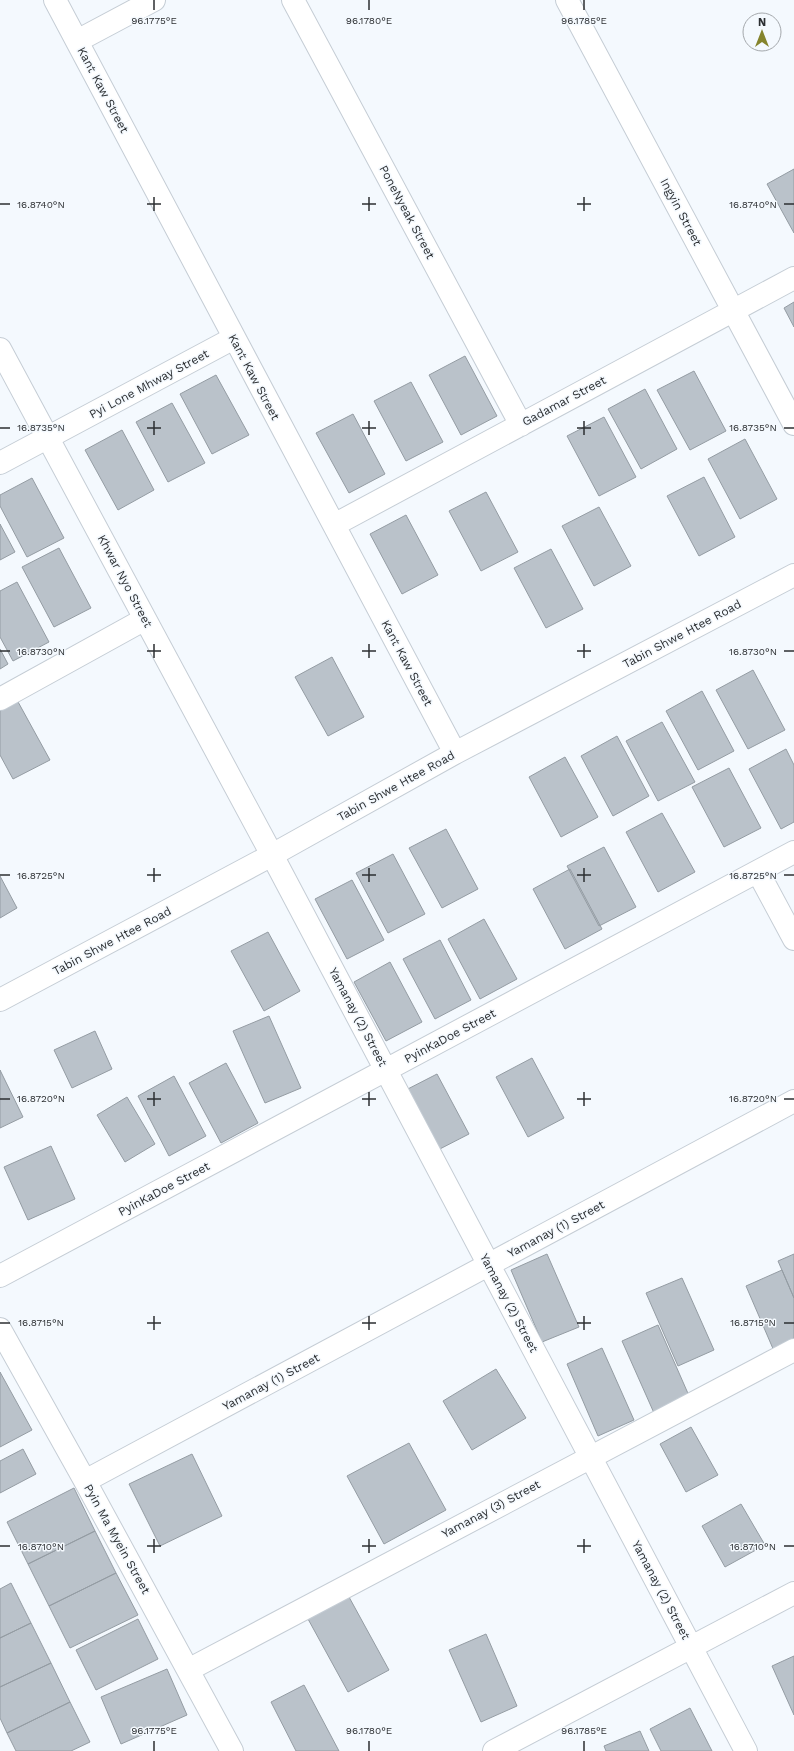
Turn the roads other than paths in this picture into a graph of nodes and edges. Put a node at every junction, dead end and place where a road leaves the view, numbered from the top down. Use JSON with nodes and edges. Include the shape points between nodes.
{"nodes":[{"id":1,"x":55,"y":0,"type":"edge"},
{"id":2,"x":154,"y":0,"type":"edge"},
{"id":3,"x":293,"y":0,"type":"edge"},
{"id":4,"x":567,"y":0,"type":"edge"},
{"id":5,"x":77,"y":41,"type":"junction"},
{"id":6,"x":794,"y":278,"type":"edge"},
{"id":7,"x":733,"y":310,"type":"junction"},
{"id":8,"x":234,"y":338,"type":"junction"},
{"id":9,"x":0,"y":349,"type":"edge"},
{"id":10,"x":794,"y":424,"type":"edge"},
{"id":11,"x":520,"y":425,"type":"junction"},
{"id":12,"x":48,"y":438,"type":"junction"},
{"id":13,"x":0,"y":463,"type":"edge"},
{"id":14,"x":334,"y":525,"type":"junction"},
{"id":15,"x":794,"y":575,"type":"edge"},
{"id":16,"x":145,"y":619,"type":"junction"},
{"id":17,"x":0,"y":699,"type":"edge"},
{"id":18,"x":455,"y":753,"type":"junction"},
{"id":19,"x":794,"y":852,"type":"edge"},
{"id":20,"x":272,"y":856,"type":"junction"},
{"id":21,"x":758,"y":872,"type":"junction"},
{"id":22,"x":794,"y":939,"type":"edge"},
{"id":23,"x":0,"y":1000,"type":"edge"},
{"id":24,"x":386,"y":1070,"type":"junction"},
{"id":25,"x":794,"y":1101,"type":"edge"},
{"id":26,"x":489,"y":1265,"type":"junction"},
{"id":27,"x":0,"y":1276,"type":"edge"},
{"id":28,"x":0,"y":1329,"type":"edge"},
{"id":29,"x":794,"y":1350,"type":"edge"},
{"id":30,"x":590,"y":1457,"type":"junction"},
{"id":31,"x":86,"y":1481,"type":"junction"},
{"id":32,"x":794,"y":1593,"type":"edge"},
{"id":33,"x":691,"y":1647,"type":"junction"},
{"id":34,"x":188,"y":1670,"type":"junction"},
{"id":35,"x":232,"y":1751,"type":"edge"},
{"id":36,"x":494,"y":1751,"type":"edge"},
{"id":37,"x":746,"y":1751,"type":"edge"}],
"edges":[{"from":1,"to":5,"type":"street","name":"Kant Kaw Street"},
{"from":2,"to":5,"type":"street"},
{"from":3,"to":11,"type":"street","name":"PoneNyeak Street"},
{"from":4,"to":7,"type":"street","name":"Ingyin Street"},
{"from":5,"to":8,"type":"street","name":"Kant Kaw Street"},
{"from":6,"to":7,"type":"street","name":"Gadamar Street"},
{"from":7,"to":10,"type":"street","name":"Ingyin Street"},
{"from":7,"to":11,"type":"street","name":"Gadamar Street"},
{"from":8,"to":12,"type":"street","name":"Pyi Lone Mhway Street"},
{"from":8,"to":14,"type":"street","name":"Kant Kaw Street"},
{"from":9,"to":12,"type":"street","name":"Khwar Nyo Street"},
{"from":11,"to":14,"type":"street","name":"Gadamar Street"},
{"from":12,"to":13,"type":"street","name":"Pyi Lone Mhway Street"},
{"from":12,"to":16,"type":"street","name":"Khwar Nyo Street"},
{"from":14,"to":18,"type":"street","name":"Kant Kaw Street"},
{"from":15,"to":18,"type":"street","name":"Tabin Shwe Htee Road"},
{"from":16,"to":17,"type":"street"},
{"from":16,"to":20,"type":"street","name":"Khwar Nyo Street"},
{"from":18,"to":20,"type":"street","name":"Tabin Shwe Htee Road"},
{"from":19,"to":21,"type":"street","name":"PyinKaDoe Street"},
{"from":20,"to":23,"type":"street","name":"Tabin Shwe Htee Road"},
{"from":20,"to":24,"type":"street","name":"Yamanay (2) Street"},
{"from":21,"to":22,"type":"street"},
{"from":21,"to":24,"type":"street","name":"PyinKaDoe Street"},
{"from":24,"to":26,"type":"street","name":"Yamanay (2) Street"},
{"from":24,"to":27,"type":"street","name":"PyinKaDoe Street"},
{"from":25,"to":26,"type":"street","name":"Yamanay (1) Street"},
{"from":26,"to":30,"type":"street","name":"Yamanay (2) Street"},
{"from":26,"to":31,"type":"street","name":"Yamanay (1) Street"},
{"from":28,"to":31,"type":"street","name":"Pyin Ma Myein Street"},
{"from":29,"to":30,"type":"street","name":"Yamanay (3) Street"},
{"from":30,"to":33,"type":"street","name":"Yamanay (2) Street"},
{"from":30,"to":34,"type":"street","name":"Yamanay (3) Street"},
{"from":31,"to":34,"type":"street","name":"Pyin Ma Myein Street"},
{"from":32,"to":33,"type":"street"},
{"from":33,"to":36,"type":"street"},
{"from":33,"to":37,"type":"street","name":"Yamanay (2) Street"},
{"from":34,"to":35,"type":"street","name":"Pyin Ma Myein Street"}]}
